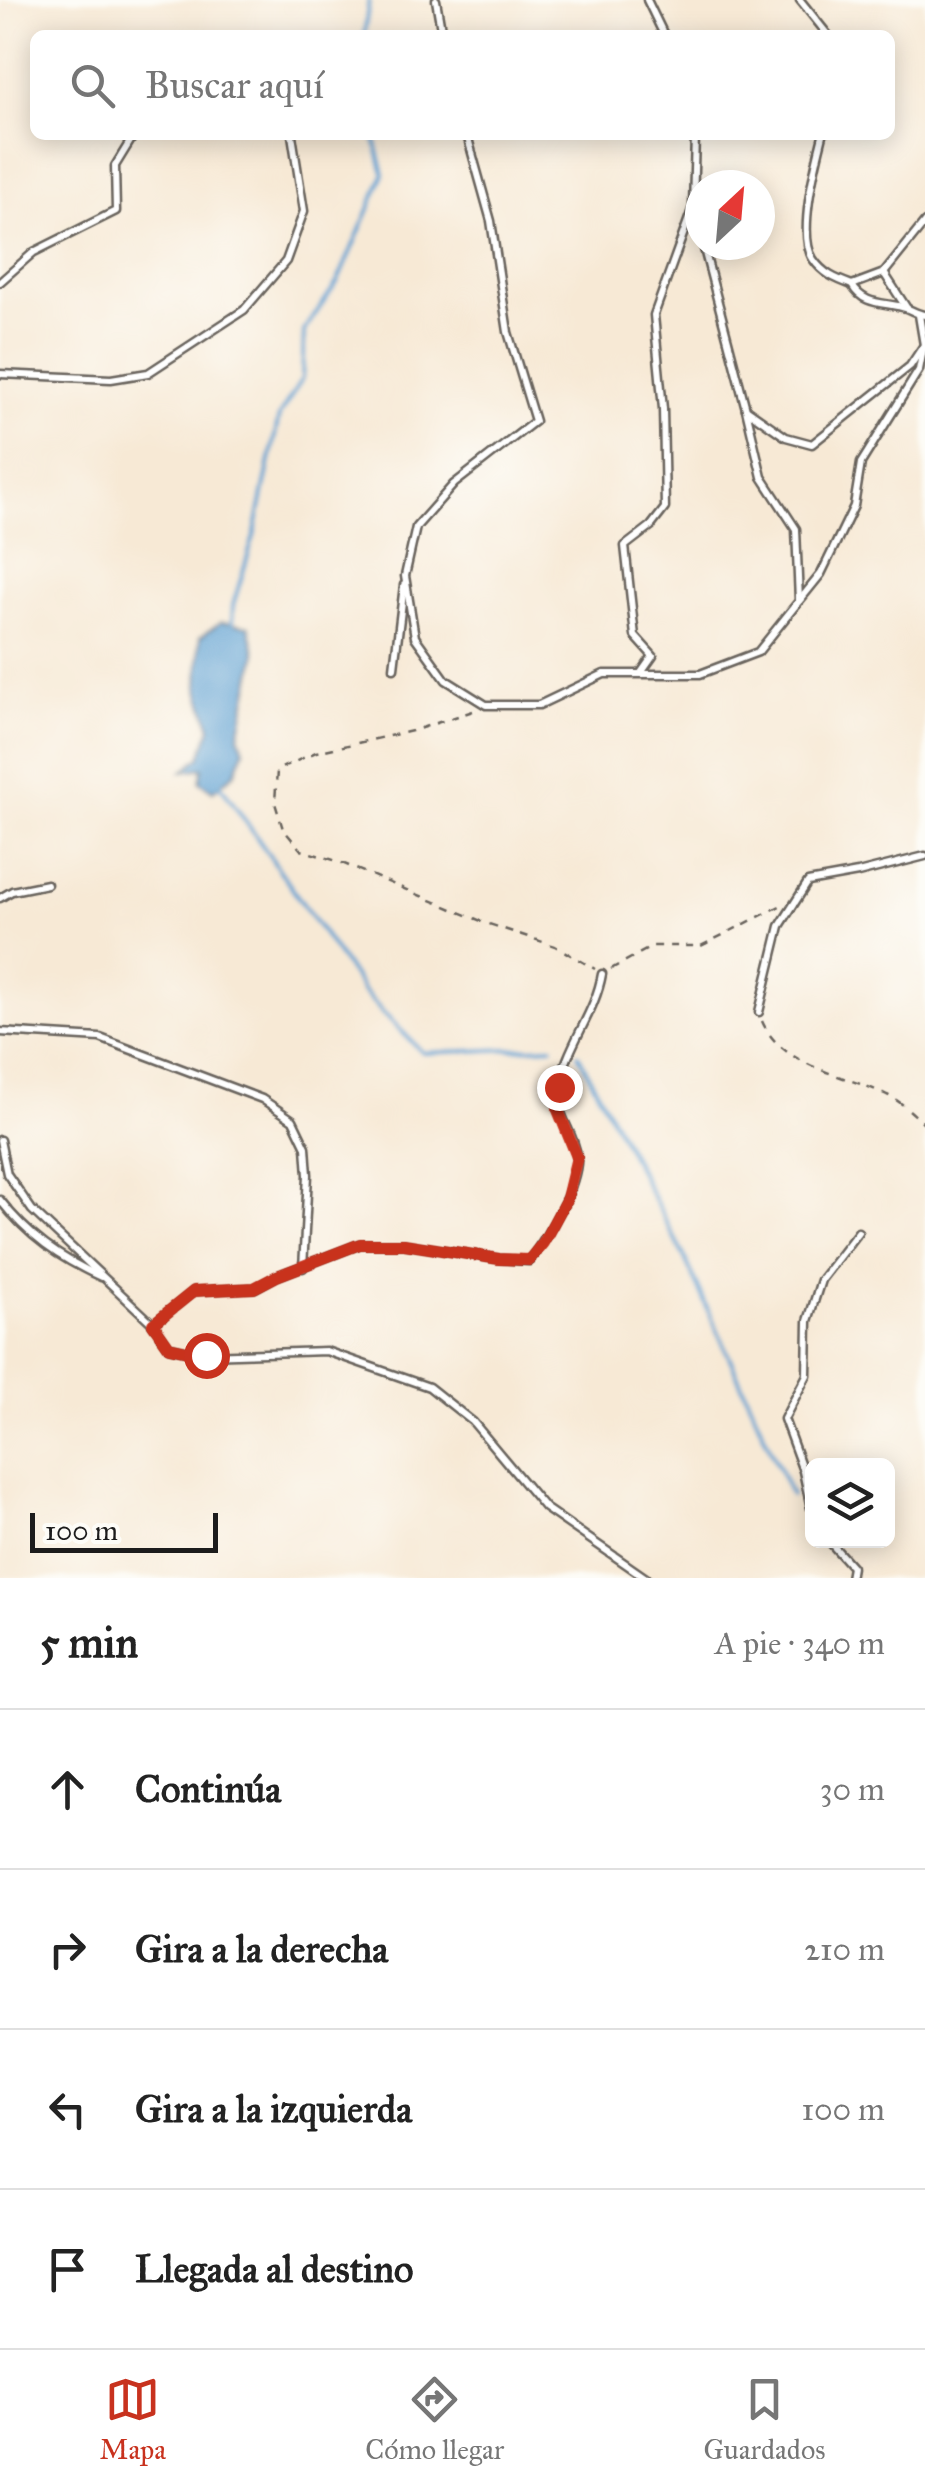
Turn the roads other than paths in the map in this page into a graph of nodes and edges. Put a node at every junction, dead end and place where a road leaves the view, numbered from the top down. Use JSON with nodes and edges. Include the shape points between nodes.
{"nodes":[{"id":1,"x":436,"y":0,"type":"edge"},
{"id":2,"x":647,"y":0,"type":"edge"},
{"id":3,"x":800,"y":0,"type":"edge"},
{"id":4,"x":441,"y":30,"type":"edge"},
{"id":5,"x":662,"y":30,"type":"edge"},
{"id":6,"x":824,"y":30,"type":"edge"},
{"id":7,"x":131,"y":140,"type":"edge"},
{"id":8,"x":293,"y":140,"type":"edge"},
{"id":9,"x":469,"y":140,"type":"edge"},
{"id":10,"x":695,"y":140,"type":"edge"},
{"id":11,"x":823,"y":140,"type":"edge"},
{"id":12,"x":694,"y":170,"type":"edge"},
{"id":13,"x":925,"y":222,"type":"edge"},
{"id":14,"x":685,"y":230,"type":"edge"},
{"id":15,"x":707,"y":260,"type":"edge"},
{"id":16,"x":884,"y":272,"type":"junction"},
{"id":17,"x":0,"y":282,"type":"edge"},
{"id":18,"x":852,"y":284,"type":"junction"},
{"id":19,"x":906,"y":308,"type":"junction"},
{"id":20,"x":922,"y":315,"type":"edge"},
{"id":21,"x":924,"y":344,"type":"edge"},
{"id":22,"x":0,"y":374,"type":"edge"},
{"id":23,"x":746,"y":409,"type":"junction"},
{"id":24,"x":405,"y":576,"type":"junction"},
{"id":25,"x":799,"y":601,"type":"junction"},
{"id":26,"x":394,"y":668,"type":"dead end"},
{"id":27,"x":642,"y":674,"type":"junction"},
{"id":28,"x":925,"y":856,"type":"edge"},
{"id":29,"x":47,"y":884,"type":"dead end"},
{"id":30,"x":0,"y":898,"type":"edge"},
{"id":31,"x":602,"y":974,"type":"road end"},
{"id":32,"x":758,"y":1012,"type":"road end"},
{"id":33,"x":0,"y":1032,"type":"edge"},
{"id":34,"x":0,"y":1140,"type":"edge"},
{"id":35,"x":0,"y":1200,"type":"edge"},
{"id":36,"x":858,"y":1232,"type":"dead end"},
{"id":37,"x":303,"y":1268,"type":"junction"},
{"id":38,"x":108,"y":1280,"type":"junction"},
{"id":39,"x":153,"y":1324,"type":"junction"},
{"id":40,"x":805,"y":1480,"type":"edge"},
{"id":41,"x":835,"y":1548,"type":"edge"},
{"id":42,"x":646,"y":1578,"type":"edge"},
{"id":43,"x":850,"y":1578,"type":"edge"}],
"edges":[{"from":1,"to":4,"type":"lane"},
{"from":2,"to":5,"type":"lane"},
{"from":3,"to":6,"type":"lane"},
{"from":7,"to":17,"type":"lane","via":[[115,166],[116,211],[34,252]]},
{"from":8,"to":22,"type":"lane","via":[[304,211],[286,260],[244,310],[148,374],[111,380]]},
{"from":9,"to":24,"type":"lane","via":[[492,221],[508,332],[535,421],[454,484],[416,527]]},
{"from":10,"to":12,"type":"lane"},
{"from":11,"to":18,"type":"lane","via":[[811,183],[811,256],[829,276]]},
{"from":13,"to":16,"type":"lane"},
{"from":14,"to":27,"type":"lane","via":[[654,314],[665,508],[625,546],[635,636],[653,656]]},
{"from":15,"to":23,"type":"lane"},
{"from":16,"to":18,"type":"lane"},
{"from":16,"to":19,"type":"lane"},
{"from":18,"to":19,"type":"lane","via":[[873,302]]},
{"from":19,"to":20,"type":"lane"},
{"from":20,"to":21,"type":"lane"},
{"from":21,"to":23,"type":"lane","via":[[910,366],[812,444],[786,437]]},
{"from":21,"to":25,"type":"lane","via":[[919,370],[862,463],[838,542]]},
{"from":23,"to":25,"type":"lane","via":[[762,477],[796,529]]},
{"from":24,"to":26,"type":"lane"},
{"from":24,"to":27,"type":"lane","via":[[415,637],[446,680],[492,704],[539,704],[604,674]]},
{"from":25,"to":27,"type":"lane","via":[[758,652],[700,674]]},
{"from":28,"to":32,"type":"lane","via":[[808,882],[780,926]]},
{"from":29,"to":30,"type":"lane"},
{"from":31,"to":37,"type":"lane","via":[[559,1087],[558,1110],[577,1157],[567,1198],[529,1260],[360,1244]]},
{"from":33,"to":37,"type":"lane","via":[[100,1038],[262,1098],[292,1120],[306,1147]]},
{"from":34,"to":38,"type":"lane","via":[[8,1174],[32,1210]]},
{"from":35,"to":38,"type":"lane","via":[[60,1258]]},
{"from":36,"to":40,"type":"lane","via":[[821,1280],[808,1321],[806,1375],[784,1419]]},
{"from":37,"to":39,"type":"lane","via":[[254,1288],[194,1291]]},
{"from":38,"to":39,"type":"lane"},
{"from":39,"to":42,"type":"lane","via":[[169,1347],[206,1355],[326,1351],[429,1387],[473,1422],[545,1508]]},
{"from":41,"to":43,"type":"lane","via":[[852,1567]]}]}
